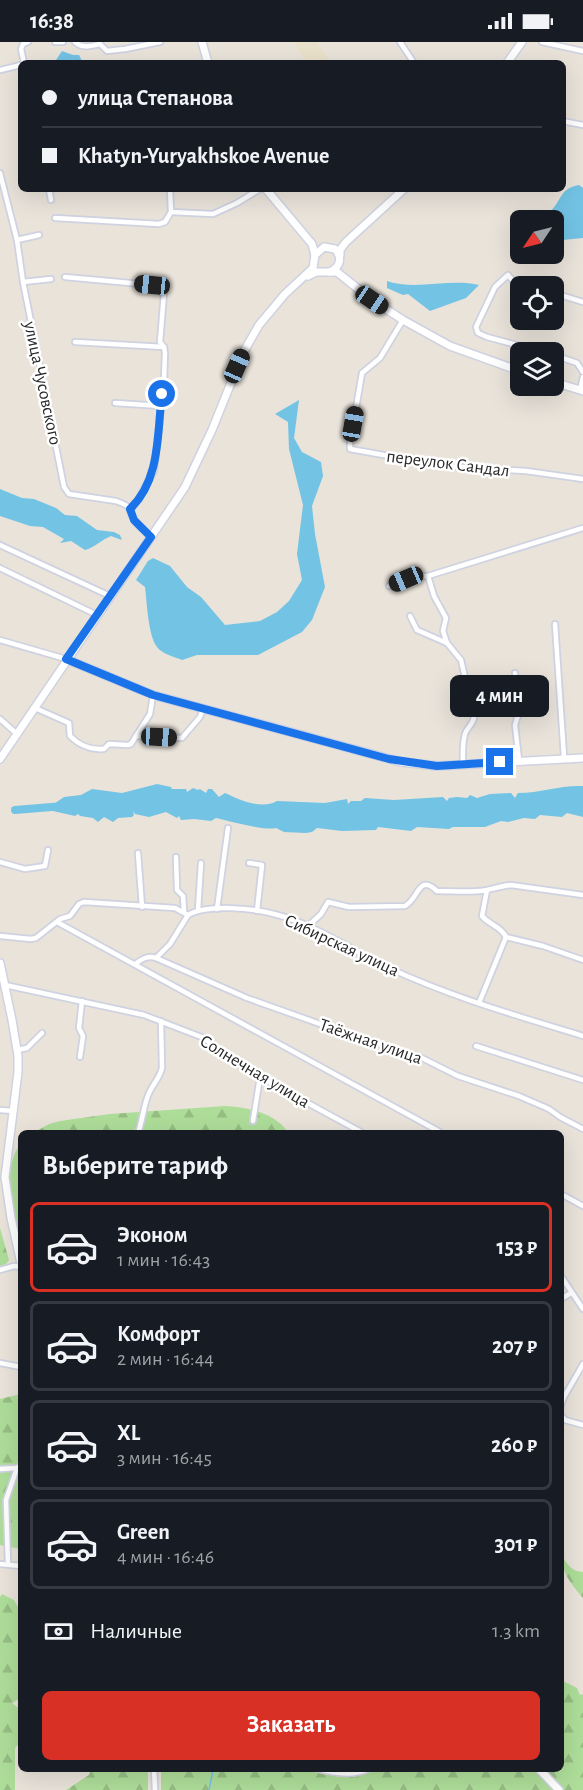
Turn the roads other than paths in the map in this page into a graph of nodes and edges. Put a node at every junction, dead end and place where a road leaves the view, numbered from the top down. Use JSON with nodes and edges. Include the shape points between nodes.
{"nodes":[{"id":1,"x":28,"y":42,"type":"edge"},
{"id":2,"x":55,"y":42,"type":"edge"},
{"id":3,"x":63,"y":42,"type":"edge"},
{"id":4,"x":75,"y":42,"type":"edge"},
{"id":5,"x":160,"y":42,"type":"edge"},
{"id":6,"x":202,"y":42,"type":"edge"},
{"id":7,"x":400,"y":42,"type":"edge"},
{"id":8,"x":522,"y":42,"type":"edge"},
{"id":9,"x":542,"y":42,"type":"edge"},
{"id":10,"x":583,"y":51,"type":"edge"},
{"id":11,"x":22,"y":60,"type":"edge"},
{"id":12,"x":207,"y":60,"type":"edge"},
{"id":13,"x":412,"y":60,"type":"edge"},
{"id":14,"x":509,"y":60,"type":"edge"},
{"id":15,"x":18,"y":65,"type":"edge"},
{"id":16,"x":0,"y":70,"type":"edge"},
{"id":17,"x":566,"y":122,"type":"edge"},
{"id":18,"x":583,"y":125,"type":"edge"},
{"id":19,"x":0,"y":173,"type":"edge"},
{"id":20,"x":50,"y":192,"type":"edge"},
{"id":21,"x":170,"y":192,"type":"edge"},
{"id":22,"x":255,"y":192,"type":"edge"},
{"id":23,"x":269,"y":192,"type":"edge"},
{"id":24,"x":401,"y":192,"type":"edge"},
{"id":25,"x":51,"y":200,"type":"dead end"},
{"id":26,"x":171,"y":212,"type":"junction"},
{"id":27,"x":55,"y":218,"type":"dead end"},
{"id":28,"x":39,"y":235,"type":"dead end"},
{"id":29,"x":308,"y":238,"type":"junction"},
{"id":30,"x":17,"y":240,"type":"junction"},
{"id":31,"x":346,"y":242,"type":"junction"},
{"id":32,"x":326,"y":246,"type":"junction"},
{"id":33,"x":315,"y":258,"type":"junction"},
{"id":34,"x":340,"y":259,"type":"junction"},
{"id":35,"x":327,"y":272,"type":"junction"},
{"id":36,"x":65,"y":277,"type":"dead end"},
{"id":37,"x":510,"y":277,"type":"edge"},
{"id":38,"x":345,"y":278,"type":"junction"},
{"id":39,"x":51,"y":279,"type":"dead end"},
{"id":40,"x":302,"y":279,"type":"junction"},
{"id":41,"x":23,"y":282,"type":"junction"},
{"id":42,"x":564,"y":296,"type":"edge"},
{"id":43,"x":583,"y":302,"type":"edge"},
{"id":44,"x":403,"y":320,"type":"junction"},
{"id":45,"x":75,"y":342,"type":"dead end"},
{"id":46,"x":510,"y":343,"type":"edge"},
{"id":47,"x":164,"y":347,"type":"junction"},
{"id":48,"x":564,"y":358,"type":"edge"},
{"id":49,"x":510,"y":367,"type":"edge"},
{"id":50,"x":583,"y":375,"type":"edge"},
{"id":51,"x":564,"y":385,"type":"edge"},
{"id":52,"x":581,"y":391,"type":"edge"},
{"id":53,"x":115,"y":404,"type":"dead end"},
{"id":54,"x":161,"y":406,"type":"junction"},
{"id":55,"x":583,"y":479,"type":"edge"},
{"id":56,"x":130,"y":509,"type":"junction"},
{"id":57,"x":583,"y":528,"type":"edge"},
{"id":58,"x":151,"y":537,"type":"junction"},
{"id":59,"x":0,"y":545,"type":"edge"},
{"id":60,"x":0,"y":568,"type":"edge"},
{"id":61,"x":428,"y":576,"type":"junction"},
{"id":62,"x":390,"y":586,"type":"dead end"},
{"id":63,"x":110,"y":596,"type":"junction"},
{"id":64,"x":97,"y":615,"type":"junction"},
{"id":65,"x":410,"y":616,"type":"dead end"},
{"id":66,"x":555,"y":624,"type":"dead end"},
{"id":67,"x":0,"y":640,"type":"edge"},
{"id":68,"x":447,"y":643,"type":"junction"},
{"id":69,"x":66,"y":659,"type":"junction"},
{"id":70,"x":515,"y":673,"type":"dead end"},
{"id":71,"x":153,"y":695,"type":"junction"},
{"id":72,"x":35,"y":708,"type":"junction"},
{"id":73,"x":203,"y":709,"type":"junction"},
{"id":74,"x":0,"y":719,"type":"edge"},
{"id":75,"x":17,"y":734,"type":"junction"},
{"id":76,"x":136,"y":736,"type":"junction"},
{"id":77,"x":564,"y":757,"type":"junction"},
{"id":78,"x":583,"y":758,"type":"edge"},
{"id":79,"x":0,"y":759,"type":"edge"},
{"id":80,"x":519,"y":760,"type":"junction"},
{"id":81,"x":463,"y":765,"type":"junction"},
{"id":82,"x":228,"y":828,"type":"dead end"},
{"id":83,"x":48,"y":850,"type":"dead end"},
{"id":84,"x":138,"y":853,"type":"dead end"},
{"id":85,"x":176,"y":857,"type":"dead end"},
{"id":86,"x":0,"y":862,"type":"edge"},
{"id":87,"x":201,"y":863,"type":"dead end"},
{"id":88,"x":249,"y":863,"type":"dead end"},
{"id":89,"x":487,"y":890,"type":"junction"},
{"id":90,"x":583,"y":896,"type":"edge"},
{"id":91,"x":142,"y":907,"type":"junction"},
{"id":92,"x":217,"y":909,"type":"junction"},
{"id":93,"x":198,"y":910,"type":"junction"},
{"id":94,"x":257,"y":911,"type":"junction"},
{"id":95,"x":186,"y":913,"type":"junction"},
{"id":96,"x":57,"y":922,"type":"junction"},
{"id":97,"x":308,"y":926,"type":"junction"},
{"id":98,"x":0,"y":936,"type":"edge"},
{"id":99,"x":506,"y":937,"type":"junction"},
{"id":100,"x":156,"y":958,"type":"junction"},
{"id":101,"x":583,"y":960,"type":"edge"},
{"id":102,"x":0,"y":963,"type":"edge"},
{"id":103,"x":135,"y":964,"type":"junction"},
{"id":104,"x":3,"y":982,"type":"edge"},
{"id":105,"x":82,"y":1001,"type":"junction"},
{"id":106,"x":479,"y":1003,"type":"junction"},
{"id":107,"x":161,"y":1021,"type":"junction"},
{"id":108,"x":42,"y":1033,"type":"dead end"},
{"id":109,"x":583,"y":1036,"type":"edge"},
{"id":110,"x":476,"y":1046,"type":"dead end"},
{"id":111,"x":17,"y":1050,"type":"junction"},
{"id":112,"x":80,"y":1057,"type":"dead end"},
{"id":113,"x":260,"y":1077,"type":"junction"},
{"id":114,"x":583,"y":1080,"type":"edge"},
{"id":115,"x":0,"y":1110,"type":"edge"},
{"id":116,"x":14,"y":1111,"type":"junction"},
{"id":117,"x":253,"y":1121,"type":"dead end"},
{"id":118,"x":583,"y":1129,"type":"edge"},
{"id":119,"x":139,"y":1130,"type":"dead end"},
{"id":120,"x":357,"y":1130,"type":"edge"},
{"id":121,"x":436,"y":1130,"type":"edge"},
{"id":122,"x":3,"y":1189,"type":"edge"},
{"id":123,"x":564,"y":1196,"type":"edge"},
{"id":124,"x":583,"y":1206,"type":"edge"},
{"id":125,"x":18,"y":1251,"type":"edge"},
{"id":126,"x":18,"y":1267,"type":"edge"},
{"id":127,"x":0,"y":1270,"type":"edge"},
{"id":128,"x":564,"y":1281,"type":"edge"},
{"id":129,"x":571,"y":1293,"type":"junction"},
{"id":130,"x":564,"y":1297,"type":"edge"},
{"id":131,"x":583,"y":1309,"type":"edge"},
{"id":132,"x":0,"y":1363,"type":"edge"},
{"id":133,"x":583,"y":1364,"type":"edge"},
{"id":134,"x":18,"y":1366,"type":"edge"},
{"id":135,"x":564,"y":1397,"type":"edge"},
{"id":136,"x":564,"y":1419,"type":"edge"},
{"id":137,"x":583,"y":1425,"type":"edge"},
{"id":138,"x":18,"y":1467,"type":"edge"},
{"id":139,"x":0,"y":1469,"type":"edge"},
{"id":140,"x":18,"y":1470,"type":"edge"},
{"id":141,"x":0,"y":1564,"type":"edge"},
{"id":142,"x":8,"y":1564,"type":"junction"},
{"id":143,"x":18,"y":1566,"type":"edge"},
{"id":144,"x":154,"y":1772,"type":"edge"},
{"id":145,"x":343,"y":1772,"type":"edge"},
{"id":146,"x":360,"y":1772,"type":"edge"},
{"id":147,"x":542,"y":1772,"type":"edge"},
{"id":148,"x":155,"y":1790,"type":"edge"},
{"id":149,"x":559,"y":1790,"type":"edge"}],
"edges":[{"from":1,"to":11,"type":"street","via":[[21,49]]},
{"from":2,"to":3,"type":"street"},
{"from":4,"to":5,"type":"street","via":[[80,47],[100,44],[107,51]]},
{"from":6,"to":12,"type":"main road"},
{"from":7,"to":13,"type":"street"},
{"from":8,"to":14,"type":"main road"},
{"from":9,"to":10,"type":"street"},
{"from":15,"to":16,"type":"street"},
{"from":17,"to":18,"type":"street"},
{"from":19,"to":30,"type":"street","name":"улица Чусовского"},
{"from":20,"to":25,"type":"street"},
{"from":21,"to":26,"type":"street"},
{"from":22,"to":26,"type":"street","via":[[213,214]]},
{"from":23,"to":29,"type":"main road"},
{"from":24,"to":31,"type":"main road"},
{"from":26,"to":27,"type":"street","via":[[159,225]]},
{"from":28,"to":30,"type":"street"},
{"from":29,"to":32,"type":"main road"},
{"from":29,"to":33,"type":"main road"},
{"from":30,"to":41,"type":"street","name":"улица Чусовского"},
{"from":31,"to":32,"type":"main road","via":[[337,247]]},
{"from":31,"to":34,"type":"main road"},
{"from":32,"to":33,"type":"main road"},
{"from":32,"to":34,"type":"main road","via":[[335,249]]},
{"from":33,"to":35,"type":"main road","via":[[318,268]]},
{"from":33,"to":40,"type":"main road","via":[[313,268]]},
{"from":34,"to":35,"type":"main road","via":[[339,265]]},
{"from":34,"to":38,"type":"main road"},
{"from":35,"to":38,"type":"main road","via":[[337,272]]},
{"from":35,"to":40,"type":"main road"},
{"from":36,"to":47,"type":"street","via":[[160,287],[164,293],[160,342]]},
{"from":37,"to":46,"type":"street","via":[[508,275],[495,287],[476,327],[478,333]]},
{"from":38,"to":44,"type":"main road"},
{"from":39,"to":41,"type":"street"},
{"from":40,"to":58,"type":"main road","via":[[266,315],[250,340],[195,468]]},
{"from":41,"to":56,"type":"street","name":"улица Чусовского","via":[[64,487],[69,494],[116,501]]},
{"from":42,"to":43,"type":"street"},
{"from":44,"to":49,"type":"main road","via":[[450,346]]},
{"from":44,"to":55,"type":"street","name":"переулок Сандал","via":[[380,358],[362,373],[350,449],[445,466]]},
{"from":45,"to":47,"type":"street"},
{"from":47,"to":54,"type":"street"},
{"from":48,"to":50,"type":"street","via":[[577,363]]},
{"from":50,"to":52,"type":"street"},
{"from":51,"to":52,"type":"main road"},
{"from":53,"to":54,"type":"street"},
{"from":54,"to":56,"type":"street","via":[[154,471]]},
{"from":56,"to":58,"type":"street","via":[[134,520]]},
{"from":57,"to":61,"type":"street"},
{"from":58,"to":63,"type":"main road"},
{"from":59,"to":63,"type":"street"},
{"from":60,"to":64,"type":"street"},
{"from":61,"to":62,"type":"street","via":[[414,576]]},
{"from":61,"to":68,"type":"street","via":[[446,618],[443,631]]},
{"from":63,"to":64,"type":"main road"},
{"from":64,"to":69,"type":"main road"},
{"from":65,"to":68,"type":"street","via":[[417,630]]},
{"from":66,"to":77,"type":"street"},
{"from":67,"to":69,"type":"street"},
{"from":68,"to":81,"type":"street","via":[[461,660],[474,717],[464,736]]},
{"from":69,"to":71,"type":"main road"},
{"from":69,"to":72,"type":"main road"},
{"from":70,"to":80,"type":"street"},
{"from":71,"to":73,"type":"main road"},
{"from":71,"to":76,"type":"street","via":[[150,714]]},
{"from":72,"to":75,"type":"main road"},
{"from":72,"to":76,"type":"street","via":[[69,723],[70,736],[78,744],[94,749],[104,749],[108,744],[128,746]]},
{"from":73,"to":76,"type":"street","via":[[182,738]]},
{"from":73,"to":81,"type":"main road","via":[[401,762]]},
{"from":74,"to":75,"type":"street"},
{"from":75,"to":79,"type":"main road"},
{"from":77,"to":78,"type":"main road"},
{"from":77,"to":80,"type":"main road"},
{"from":80,"to":81,"type":"main road"},
{"from":82,"to":92,"type":"street"},
{"from":83,"to":86,"type":"street","via":[[45,866],[25,869]]},
{"from":84,"to":91,"type":"street"},
{"from":85,"to":95,"type":"street","via":[[177,890],[183,896]]},
{"from":87,"to":93,"type":"street"},
{"from":88,"to":94,"type":"street","via":[[262,865]]},
{"from":89,"to":90,"type":"street","via":[[511,885]]},
{"from":89,"to":97,"type":"street","via":[[437,891],[420,886],[412,902],[405,906],[349,907],[328,902]]},
{"from":89,"to":99,"type":"street","via":[[483,919]]},
{"from":91,"to":95,"type":"street","via":[[175,908]]},
{"from":91,"to":96,"type":"street","via":[[84,902]]},
{"from":92,"to":93,"type":"street","name":"Сибирская улица"},
{"from":92,"to":94,"type":"street","name":"Сибирская улица"},
{"from":93,"to":95,"type":"street","name":"Сибирская улица"},
{"from":94,"to":97,"type":"street","name":"Сибирская улица"},
{"from":95,"to":100,"type":"street","via":[[170,944]]},
{"from":96,"to":98,"type":"street","via":[[31,939]]},
{"from":96,"to":103,"type":"street"},
{"from":97,"to":106,"type":"street","name":"Сибирская улица","via":[[390,968]]},
{"from":99,"to":101,"type":"street"},
{"from":99,"to":106,"type":"street"},
{"from":100,"to":103,"type":"street","via":[[144,958]]},
{"from":100,"to":118,"type":"street","name":"Таёжная улица","via":[[247,998],[420,1057],[458,1076],[519,1096]]},
{"from":102,"to":104,"type":"main road"},
{"from":103,"to":121,"type":"street"},
{"from":104,"to":105,"type":"street","name":"Солнечная улица"},
{"from":104,"to":111,"type":"main road"},
{"from":105,"to":107,"type":"street","name":"Солнечная улица"},
{"from":105,"to":112,"type":"street"},
{"from":106,"to":109,"type":"street","name":"Сибирская улица"},
{"from":107,"to":113,"type":"street","name":"Солнечная улица","via":[[204,1038]]},
{"from":107,"to":119,"type":"street","via":[[162,1068],[148,1093]]},
{"from":108,"to":111,"type":"street","via":[[27,1048]]},
{"from":110,"to":114,"type":"street"},
{"from":111,"to":116,"type":"main road"},
{"from":113,"to":117,"type":"street"},
{"from":113,"to":120,"type":"street","name":"Солнечная улица"},
{"from":115,"to":116,"type":"street"},
{"from":116,"to":122,"type":"main road"},
{"from":122,"to":125,"type":"main road"},
{"from":123,"to":124,"type":"street"},
{"from":126,"to":127,"type":"street"},
{"from":128,"to":129,"type":"street"},
{"from":129,"to":130,"type":"street"},
{"from":129,"to":131,"type":"street"},
{"from":132,"to":134,"type":"street"},
{"from":133,"to":135,"type":"street"},
{"from":136,"to":137,"type":"street"},
{"from":138,"to":139,"type":"street"},
{"from":140,"to":142,"type":"street","via":[[6,1500]]},
{"from":141,"to":142,"type":"street"},
{"from":142,"to":143,"type":"street"},
{"from":144,"to":148,"type":"street"},
{"from":145,"to":146,"type":"main road"},
{"from":147,"to":149,"type":"main road"}]}
